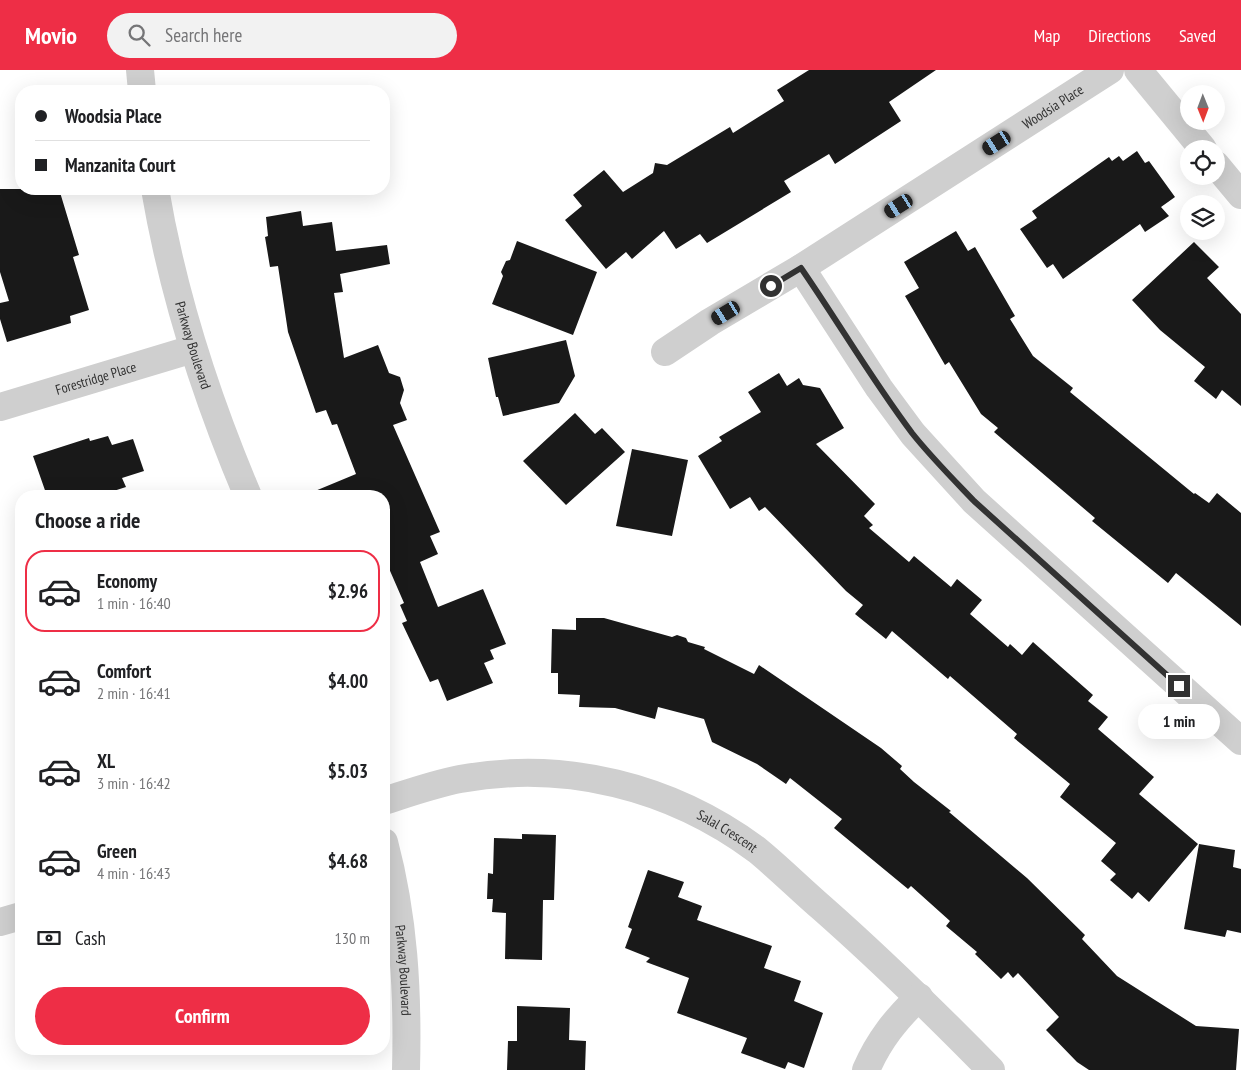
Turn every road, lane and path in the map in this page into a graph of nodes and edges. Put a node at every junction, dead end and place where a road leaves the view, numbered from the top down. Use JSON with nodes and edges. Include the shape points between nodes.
{"nodes":[{"id":1,"x":140,"y":70,"type":"edge"},
{"id":2,"x":1110,"y":70,"type":"edge"},
{"id":3,"x":1138,"y":70,"type":"edge"},
{"id":4,"x":141,"y":85,"type":"edge"},
{"id":5,"x":1196,"y":140,"type":"edge"},
{"id":6,"x":1225,"y":176,"type":"edge"},
{"id":7,"x":156,"y":195,"type":"edge"},
{"id":8,"x":1241,"y":195,"type":"edge"},
{"id":9,"x":801,"y":268,"type":"junction"},
{"id":10,"x":193,"y":349,"type":"junction"},
{"id":11,"x":665,"y":352,"type":"dead end"},
{"id":12,"x":0,"y":407,"type":"edge"},
{"id":13,"x":246,"y":490,"type":"edge"},
{"id":14,"x":1241,"y":741,"type":"edge"},
{"id":15,"x":390,"y":799,"type":"edge"},
{"id":16,"x":390,"y":867,"type":"edge"},
{"id":17,"x":15,"y":918,"type":"edge"},
{"id":18,"x":0,"y":922,"type":"edge"},
{"id":19,"x":919,"y":997,"type":"junction"},
{"id":20,"x":406,"y":1070,"type":"edge"},
{"id":21,"x":866,"y":1070,"type":"edge"},
{"id":22,"x":991,"y":1070,"type":"edge"}],
"edges":[{"from":1,"to":4,"type":"street"},
{"from":2,"to":9,"type":"street","name":"Woodsia Place"},
{"from":3,"to":5,"type":"street"},
{"from":6,"to":8,"type":"street"},
{"from":7,"to":10,"type":"street","name":"Parkway Boulevard","via":[[168,256]]},
{"from":9,"to":11,"type":"street","name":"Woodsia Place"},
{"from":9,"to":14,"type":"street","via":[[913,434],[962,488]]},
{"from":10,"to":12,"type":"street","name":"Forestridge Place"},
{"from":10,"to":13,"type":"street","name":"Parkway Boulevard"},
{"from":15,"to":19,"type":"street","name":"Salal Crescent","via":[[460,779],[521,772],[588,776],[651,792],[713,822],[757,850]]},
{"from":16,"to":20,"type":"street","name":"Parkway Boulevard","via":[[404,949],[408,1020]]},
{"from":17,"to":18,"type":"street"},
{"from":19,"to":21,"type":"street","via":[[895,1020]]},
{"from":19,"to":22,"type":"street","name":"Salal Crescent"}]}
